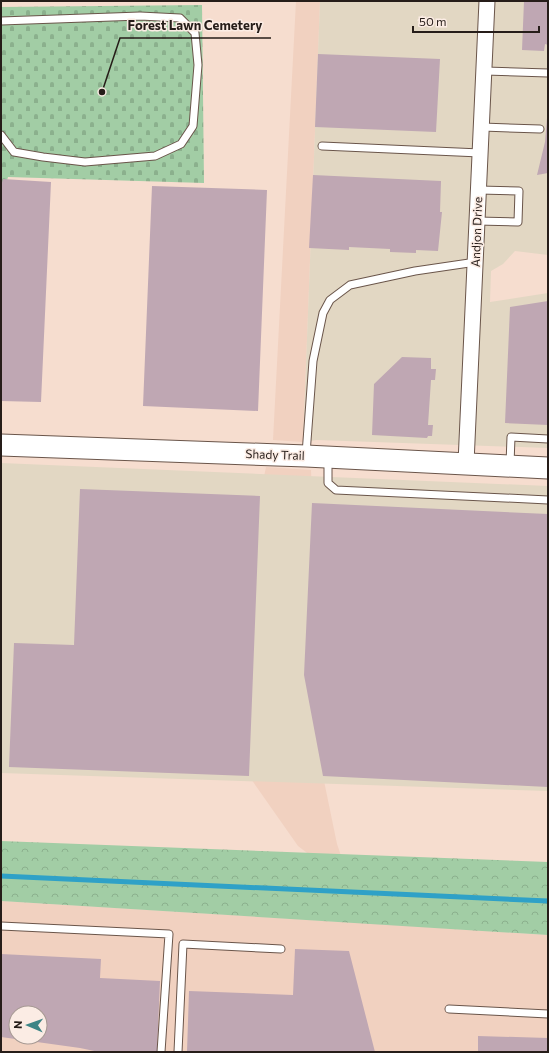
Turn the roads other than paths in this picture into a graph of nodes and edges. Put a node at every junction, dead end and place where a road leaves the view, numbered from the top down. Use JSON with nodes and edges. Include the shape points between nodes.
{"nodes":[{"id":1,"x":487,"y":1,"type":"edge"},
{"id":2,"x":1,"y":22,"type":"edge"},
{"id":3,"x":485,"y":71,"type":"junction"},
{"id":4,"x":548,"y":73,"type":"edge"},
{"id":5,"x":482,"y":127,"type":"junction"},
{"id":6,"x":540,"y":130,"type":"dead end"},
{"id":7,"x":1,"y":135,"type":"edge"},
{"id":8,"x":322,"y":146,"type":"dead end"},
{"id":9,"x":480,"y":153,"type":"junction"},
{"id":10,"x":478,"y":190,"type":"junction"},
{"id":11,"x":477,"y":221,"type":"junction"},
{"id":12,"x":476,"y":262,"type":"junction"},
{"id":13,"x":548,"y":439,"type":"edge"},
{"id":14,"x":1,"y":445,"type":"edge"},
{"id":15,"x":306,"y":456,"type":"junction"},
{"id":16,"x":328,"y":457,"type":"junction"},
{"id":17,"x":466,"y":464,"type":"junction"},
{"id":18,"x":510,"y":466,"type":"junction"},
{"id":19,"x":548,"y":468,"type":"edge"},
{"id":20,"x":548,"y":500,"type":"edge"},
{"id":21,"x":1,"y":926,"type":"edge"},
{"id":22,"x":281,"y":949,"type":"dead end"},
{"id":23,"x":449,"y":1009,"type":"dead end"},
{"id":24,"x":548,"y":1014,"type":"edge"},
{"id":25,"x":161,"y":1052,"type":"edge"},
{"id":26,"x":178,"y":1052,"type":"edge"}],
"edges":[{"from":1,"to":3,"type":"street","name":"Andjon Drive"},
{"from":2,"to":7,"type":"lane","via":[[140,16],[180,18],[195,33],[198,64],[193,126],[181,144],[155,156],[85,162],[43,157],[14,152]]},
{"from":3,"to":4,"type":"lane"},
{"from":3,"to":5,"type":"street","name":"Andjon Drive"},
{"from":5,"to":6,"type":"lane"},
{"from":5,"to":9,"type":"street","name":"Andjon Drive"},
{"from":8,"to":9,"type":"lane"},
{"from":9,"to":10,"type":"street","name":"Andjon Drive"},
{"from":10,"to":11,"type":"street","name":"Andjon Drive"},
{"from":10,"to":11,"type":"lane","via":[[520,191],[518,222]]},
{"from":11,"to":12,"type":"street","name":"Andjon Drive"},
{"from":12,"to":15,"type":"lane","via":[[415,271],[350,285],[330,300],[323,313],[313,361]]},
{"from":12,"to":17,"type":"street","name":"Andjon Drive"},
{"from":13,"to":18,"type":"lane","via":[[511,438]]},
{"from":14,"to":15,"type":"street","name":"Shady Trail"},
{"from":15,"to":16,"type":"street","name":"Shady Trail"},
{"from":16,"to":17,"type":"street","name":"Shady Trail"},
{"from":16,"to":20,"type":"lane","via":[[328,483],[336,490]]},
{"from":17,"to":18,"type":"street","name":"Shady Trail"},
{"from":18,"to":19,"type":"street","name":"Shady Trail"},
{"from":21,"to":25,"type":"lane","via":[[169,934]]},
{"from":22,"to":26,"type":"lane","via":[[183,944]]},
{"from":23,"to":24,"type":"lane"}]}
